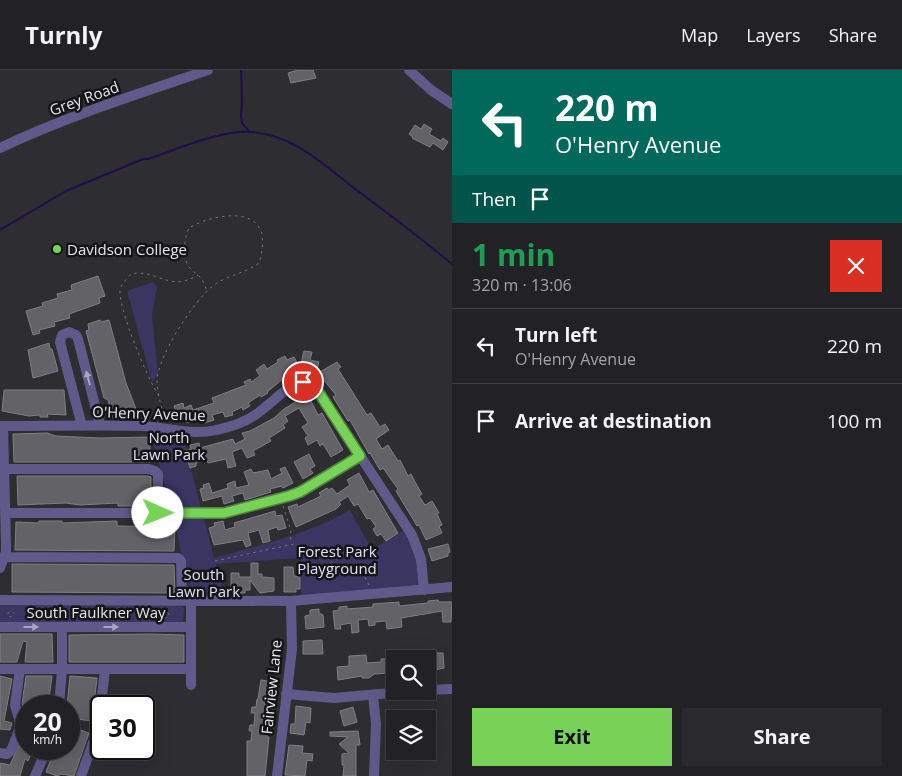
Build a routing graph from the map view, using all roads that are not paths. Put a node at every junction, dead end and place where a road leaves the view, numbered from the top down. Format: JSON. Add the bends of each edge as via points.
{"nodes":[{"id":1,"x":208,"y":70,"type":"edge"},
{"id":2,"x":409,"y":70,"type":"edge"},
{"id":3,"x":452,"y":104,"type":"edge"},
{"id":4,"x":0,"y":148,"type":"edge"},
{"id":5,"x":100,"y":425,"type":"junction"},
{"id":6,"x":1,"y":426,"type":"edge"},
{"id":7,"x":82,"y":426,"type":"junction"},
{"id":8,"x":360,"y":456,"type":"junction"},
{"id":9,"x":4,"y":469,"type":"junction"},
{"id":10,"x":5,"y":513,"type":"junction"},
{"id":11,"x":158,"y":513,"type":"junction"},
{"id":12,"x":4,"y":557,"type":"junction"},
{"id":13,"x":0,"y":568,"type":"edge"},
{"id":14,"x":452,"y":587,"type":"edge"},
{"id":15,"x":424,"y":590,"type":"junction"},
{"id":16,"x":0,"y":600,"type":"edge"},
{"id":17,"x":187,"y":601,"type":"junction"},
{"id":18,"x":292,"y":601,"type":"junction"},
{"id":19,"x":0,"y":627,"type":"edge"},
{"id":20,"x":191,"y":627,"type":"junction"},
{"id":21,"x":62,"y":628,"type":"junction"},
{"id":22,"x":0,"y":669,"type":"edge"},
{"id":23,"x":20,"y":669,"type":"junction"},
{"id":24,"x":191,"y":669,"type":"junction"},
{"id":25,"x":62,"y":670,"type":"junction"},
{"id":26,"x":105,"y":670,"type":"junction"},
{"id":27,"x":191,"y":685,"type":"dead end"},
{"id":28,"x":452,"y":689,"type":"edge"},
{"id":29,"x":436,"y":690,"type":"edge"},
{"id":30,"x":386,"y":693,"type":"edge"},
{"id":31,"x":286,"y":694,"type":"junction"},
{"id":32,"x":373,"y":694,"type":"junction"},
{"id":33,"x":60,"y":695,"type":"edge"},
{"id":34,"x":0,"y":753,"type":"edge"},
{"id":35,"x":42,"y":760,"type":"edge"},
{"id":36,"x":35,"y":776,"type":"edge"},
{"id":37,"x":81,"y":776,"type":"edge"},
{"id":38,"x":277,"y":776,"type":"edge"},
{"id":39,"x":374,"y":776,"type":"edge"}],
"edges":[{"from":1,"to":4,"type":"street","name":"Grey Road","via":[[74,117]]},
{"from":2,"to":3,"type":"street"},
{"from":5,"to":7,"type":"street","name":"O'Henry Avenue"},
{"from":5,"to":7,"type":"street","one_way":true,"via":[[78,339],[69,332],[62,335],[60,342]]},
{"from":5,"to":8,"type":"street","name":"O'Henry Avenue","via":[[198,432],[227,427],[248,420],[295,385],[309,382]]},
{"from":6,"to":7,"type":"street","name":"O'Henry Avenue"},
{"from":6,"to":9,"type":"street"},
{"from":8,"to":11,"type":"street","via":[[300,492],[281,498],[224,513]]},
{"from":8,"to":15,"type":"street","name":"O'Henry Avenue","via":[[416,543]]},
{"from":9,"to":10,"type":"street"},
{"from":9,"to":11,"type":"street","via":[[149,469],[158,474]]},
{"from":10,"to":11,"type":"street"},
{"from":10,"to":12,"type":"street"},
{"from":12,"to":13,"type":"street"},
{"from":12,"to":17,"type":"street","via":[[178,558]]},
{"from":14,"to":15,"type":"street"},
{"from":15,"to":18,"type":"street"},
{"from":16,"to":17,"type":"street"},
{"from":17,"to":18,"type":"street"},
{"from":17,"to":20,"type":"street"},
{"from":18,"to":31,"type":"street","name":"Fairview Lane","via":[[292,649]]},
{"from":19,"to":21,"type":"street","name":"South Faulkner Way","one_way":true},
{"from":21,"to":20,"type":"street","name":"South Faulkner Way","one_way":true},
{"from":20,"to":24,"type":"street"},
{"from":21,"to":25,"type":"street"},
{"from":22,"to":23,"type":"street"},
{"from":23,"to":25,"type":"street"},
{"from":23,"to":34,"type":"street","via":[[15,705],[21,725],[11,751]]},
{"from":24,"to":26,"type":"street"},
{"from":24,"to":27,"type":"street"},
{"from":25,"to":26,"type":"street"},
{"from":25,"to":33,"type":"street"},
{"from":26,"to":37,"type":"street","via":[[98,729]]},
{"from":28,"to":29,"type":"street"},
{"from":30,"to":32,"type":"street"},
{"from":31,"to":32,"type":"street","via":[[320,698]]},
{"from":31,"to":38,"type":"street","name":"Fairview Lane"},
{"from":32,"to":39,"type":"street","via":[[376,724]]},
{"from":35,"to":36,"type":"street"}]}
